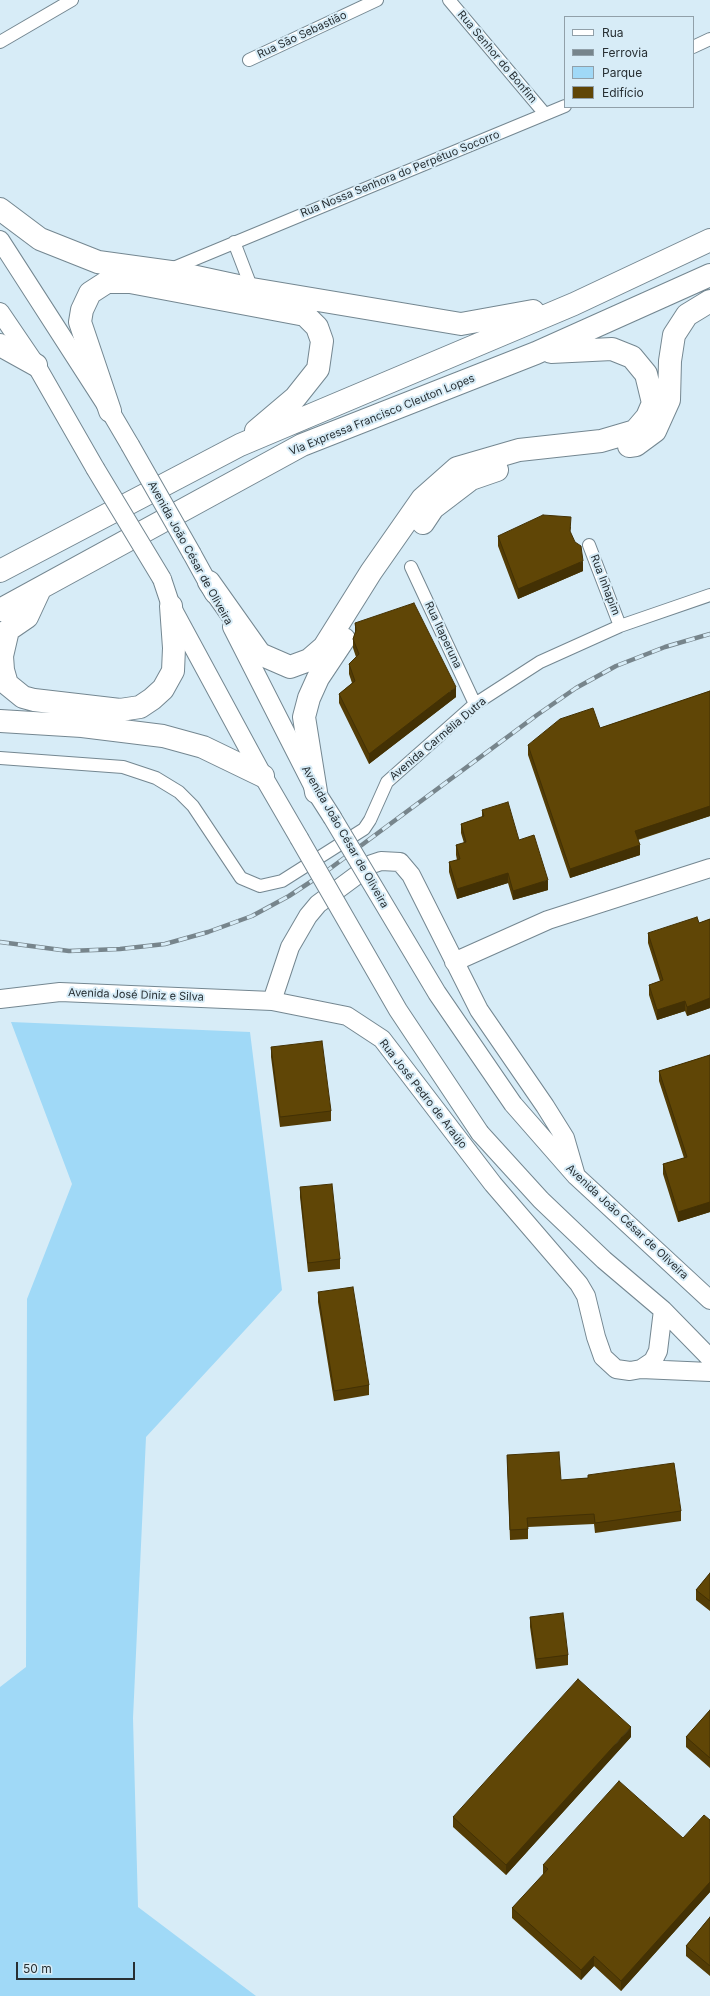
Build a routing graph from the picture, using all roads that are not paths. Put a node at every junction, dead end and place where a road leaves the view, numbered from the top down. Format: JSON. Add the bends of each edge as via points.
{"nodes":[{"id":1,"x":72,"y":0,"type":"edge"},
{"id":2,"x":377,"y":0,"type":"edge"},
{"id":3,"x":449,"y":0,"type":"edge"},
{"id":4,"x":710,"y":39,"type":"edge"},
{"id":5,"x":0,"y":42,"type":"edge"},
{"id":6,"x":694,"y":47,"type":"edge"},
{"id":7,"x":249,"y":60,"type":"dead end"},
{"id":8,"x":564,"y":106,"type":"edge"},
{"id":9,"x":545,"y":114,"type":"junction"},
{"id":10,"x":0,"y":209,"type":"edge"},
{"id":11,"x":0,"y":240,"type":"edge"},
{"id":12,"x":710,"y":240,"type":"edge"},
{"id":13,"x":234,"y":242,"type":"junction"},
{"id":14,"x":164,"y":272,"type":"junction"},
{"id":15,"x":710,"y":275,"type":"edge"},
{"id":16,"x":252,"y":289,"type":"junction"},
{"id":17,"x":710,"y":301,"type":"edge"},
{"id":18,"x":574,"y":304,"type":"junction"},
{"id":19,"x":0,"y":312,"type":"edge"},
{"id":20,"x":0,"y":345,"type":"edge"},
{"id":21,"x":536,"y":353,"type":"junction"},
{"id":22,"x":36,"y":365,"type":"junction"},
{"id":23,"x":110,"y":411,"type":"junction"},
{"id":24,"x":240,"y":445,"type":"junction"},
{"id":25,"x":589,"y":545,"type":"dead end"},
{"id":26,"x":411,"y":567,"type":"dead end"},
{"id":27,"x":2,"y":569,"type":"edge"},
{"id":28,"x":209,"y":582,"type":"junction"},
{"id":29,"x":40,"y":589,"type":"junction"},
{"id":30,"x":710,"y":595,"type":"edge"},
{"id":31,"x":171,"y":606,"type":"junction"},
{"id":32,"x":0,"y":610,"type":"edge"},
{"id":33,"x":620,"y":626,"type":"junction"},
{"id":34,"x":4,"y":633,"type":"edge"},
{"id":35,"x":475,"y":704,"type":"junction"},
{"id":36,"x":0,"y":721,"type":"edge"},
{"id":37,"x":0,"y":758,"type":"edge"},
{"id":38,"x":263,"y":776,"type":"junction"},
{"id":39,"x":316,"y":792,"type":"junction"},
{"id":40,"x":710,"y":868,"type":"edge"},
{"id":41,"x":454,"y":962,"type":"junction"},
{"id":42,"x":0,"y":999,"type":"edge"},
{"id":43,"x":272,"y":1001,"type":"junction"},
{"id":44,"x":576,"y":1176,"type":"junction"},
{"id":45,"x":710,"y":1300,"type":"edge"},
{"id":46,"x":662,"y":1310,"type":"junction"},
{"id":47,"x":710,"y":1358,"type":"edge"},
{"id":48,"x":641,"y":1369,"type":"junction"},
{"id":49,"x":710,"y":1372,"type":"edge"}],
"edges":[{"from":1,"to":5,"type":"street"},
{"from":2,"to":7,"type":"street","name":"Rua São Sebastião"},
{"from":3,"to":9,"type":"street","name":"Rua Senhor do Bonfim"},
{"from":4,"to":6,"type":"street"},
{"from":8,"to":9,"type":"street","name":"Rua Nossa Senhora do Perpétuo Socorro"},
{"from":9,"to":13,"type":"street","name":"Rua Nossa Senhora do Perpétuo Socorro"},
{"from":10,"to":14,"type":"highway","via":[[40,240],[98,262]]},
{"from":11,"to":23,"type":"main road","name":"Avenida João César de Oliveira"},
{"from":12,"to":18,"type":"highway"},
{"from":13,"to":14,"type":"street","name":"Rua Nossa Senhora do Perpétuo Socorro"},
{"from":13,"to":16,"type":"street"},
{"from":14,"to":16,"type":"highway"},
{"from":15,"to":21,"type":"highway","name":"Via Expressa Francisco Cleuton Lopes"},
{"from":16,"to":18,"type":"highway","via":[[461,324]]},
{"from":17,"to":39,"type":"highway","via":[[688,315],[674,335],[669,400],[655,431],[636,445],[603,453],[521,461],[471,479],[433,508],[318,678],[309,698],[304,716]]},
{"from":18,"to":24,"type":"highway"},
{"from":19,"to":22,"type":"main road"},
{"from":20,"to":22,"type":"highway"},
{"from":21,"to":28,"type":"highway","via":[[612,349],[632,357],[646,374],[653,403],[647,417],[635,431],[601,441],[519,450],[457,468],[422,499],[324,647],[309,660],[290,667],[260,654]]},
{"from":21,"to":29,"type":"highway","name":"Via Expressa Francisco Cleuton Lopes","via":[[302,445]]},
{"from":22,"to":31,"type":"main road","bridge":true,"via":[[162,579]]},
{"from":23,"to":24,"type":"highway","via":[[80,322],[82,310],[90,293],[107,282],[130,282],[305,315],[317,327],[322,341],[318,369],[295,398]]},
{"from":23,"to":28,"type":"main road","name":"Avenida João César de Oliveira","bridge":true},
{"from":24,"to":27,"type":"highway"},
{"from":25,"to":33,"type":"street","name":"Rua Inhapim"},
{"from":26,"to":35,"type":"street","name":"Rua Itaperuna"},
{"from":28,"to":39,"type":"main road","name":"Avenida João César de Oliveira"},
{"from":29,"to":32,"type":"highway","name":"Via Expressa Francisco Cleuton Lopes"},
{"from":29,"to":34,"type":"highway","via":[[27,617]]},
{"from":30,"to":33,"type":"street","name":"Avenida Carmélia Dutra"},
{"from":31,"to":34,"type":"highway","via":[[173,671],[163,689],[152,699],[140,706],[120,710],[23,697],[7,684],[2,656]]},
{"from":31,"to":38,"type":"main road"},
{"from":33,"to":35,"type":"street","name":"Avenida Carmélia Dutra","via":[[540,662]]},
{"from":35,"to":37,"type":"street","name":"Avenida Carmélia Dutra","via":[[387,782],[364,829],[282,881],[260,886],[241,878],[193,806],[179,792],[156,778],[123,767]]},
{"from":36,"to":38,"type":"highway","via":[[82,726],[163,736],[203,747]]},
{"from":38,"to":46,"type":"main road","bridge":true,"via":[[398,1010],[480,1133],[541,1200]]},
{"from":39,"to":44,"type":"main road","name":"Avenida João César de Oliveira","bridge":true,"via":[[437,993],[513,1104]]},
{"from":40,"to":41,"type":"main road","via":[[548,920]]},
{"from":41,"to":43,"type":"main road","via":[[411,874],[400,862],[381,860],[327,896],[308,916],[290,947]]},
{"from":41,"to":44,"type":"main road","via":[[479,1010],[565,1138]]},
{"from":42,"to":43,"type":"main road","name":"Avenida José Diniz e Silva","via":[[60,992]]},
{"from":43,"to":48,"type":"main road","name":"Rua José Pedro de Araújo","via":[[347,1016],[382,1039],[493,1184],[579,1284],[586,1296],[603,1357],[616,1369]]},
{"from":44,"to":45,"type":"main road","name":"Avenida João César de Oliveira"},
{"from":46,"to":47,"type":"main road"},
{"from":46,"to":48,"type":"main road","via":[[658,1351],[653,1361]]},
{"from":48,"to":49,"type":"main road","name":"Rua José Pedro de Araújo"}]}
